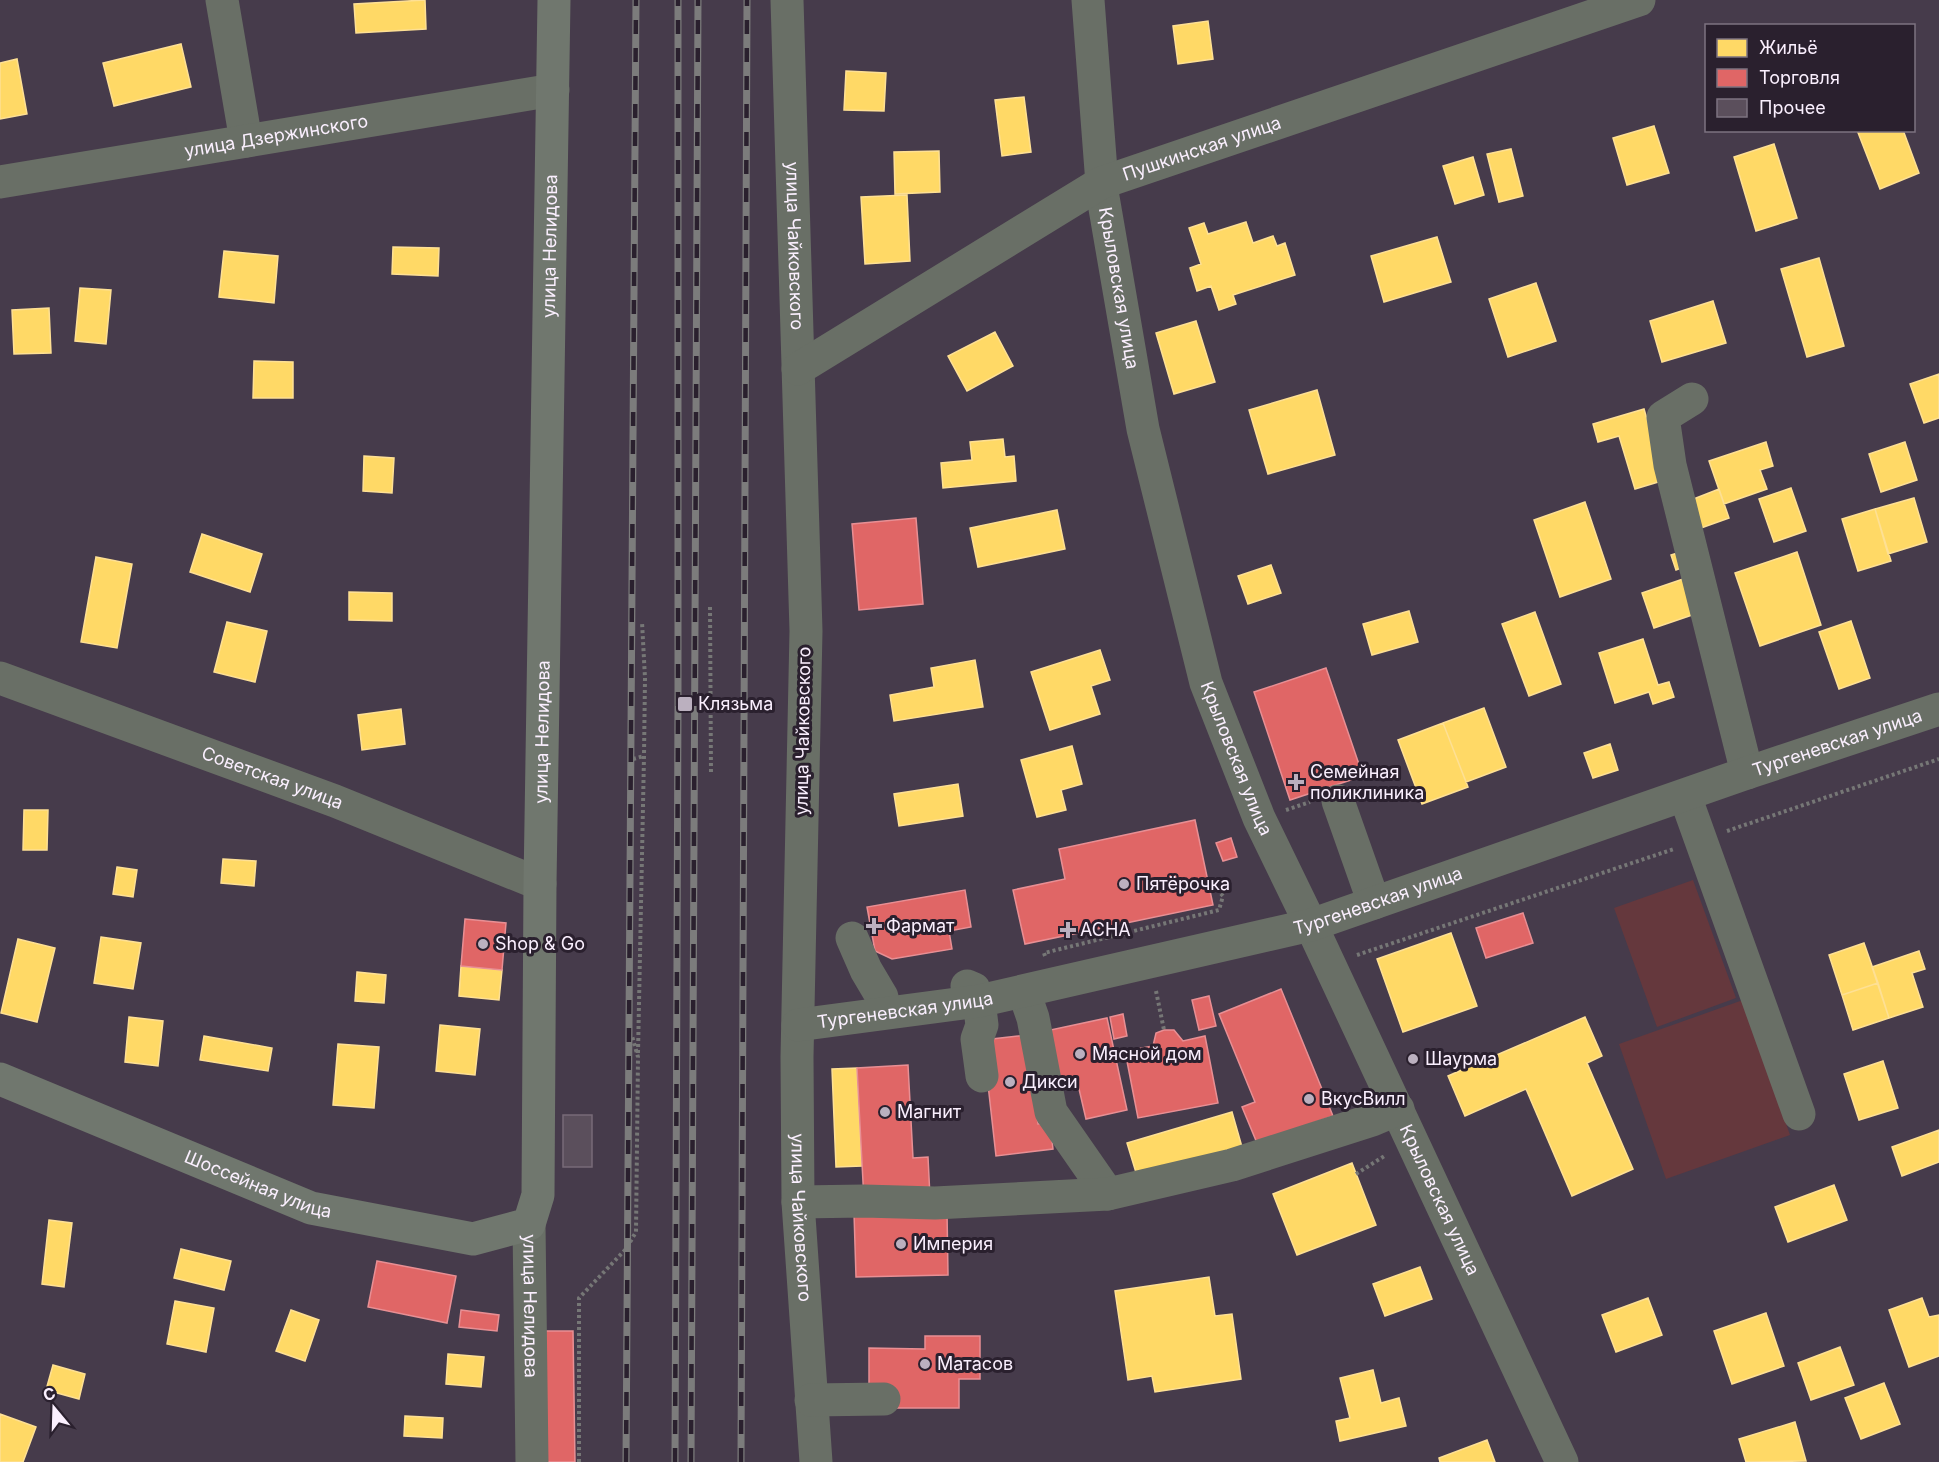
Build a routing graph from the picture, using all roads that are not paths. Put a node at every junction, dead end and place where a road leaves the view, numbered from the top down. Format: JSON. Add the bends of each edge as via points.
{"nodes":[{"id":1,"x":222,"y":0,"type":"edge"},
{"id":2,"x":554,"y":0,"type":"edge"},
{"id":3,"x":787,"y":0,"type":"edge"},
{"id":4,"x":1088,"y":0,"type":"edge"},
{"id":5,"x":1639,"y":0,"type":"edge"},
{"id":6,"x":553,"y":90,"type":"junction"},
{"id":7,"x":246,"y":141,"type":"junction"},
{"id":8,"x":0,"y":182,"type":"edge"},
{"id":9,"x":1101,"y":183,"type":"junction"},
{"id":10,"x":798,"y":369,"type":"junction"},
{"id":11,"x":1692,"y":399,"type":"dead end"},
{"id":12,"x":0,"y":678,"type":"edge"},
{"id":13,"x":1939,"y":709,"type":"edge"},
{"id":14,"x":1747,"y":773,"type":"junction"},
{"id":15,"x":1685,"y":796,"type":"junction"},
{"id":16,"x":1338,"y":801,"type":"dead end"},
{"id":17,"x":540,"y":885,"type":"junction"},
{"id":18,"x":1374,"y":903,"type":"junction"},
{"id":19,"x":1311,"y":925,"type":"junction"},
{"id":20,"x":852,"y":938,"type":"dead end"},
{"id":21,"x":1024,"y":992,"type":"junction"},
{"id":22,"x":979,"y":1001,"type":"junction"},
{"id":23,"x":878,"y":1006,"type":"junction"},
{"id":24,"x":798,"y":1025,"type":"junction"},
{"id":25,"x":982,"y":1076,"type":"dead end"},
{"id":26,"x":0,"y":1079,"type":"edge"},
{"id":27,"x":1385,"y":1114,"type":"junction"},
{"id":28,"x":1798,"y":1114,"type":"dead end"},
{"id":29,"x":1107,"y":1194,"type":"junction"},
{"id":30,"x":798,"y":1202,"type":"junction"},
{"id":31,"x":529,"y":1224,"type":"junction"},
{"id":32,"x":884,"y":1399,"type":"dead end"},
{"id":33,"x":811,"y":1400,"type":"junction"},
{"id":34,"x":532,"y":1462,"type":"edge"},
{"id":35,"x":816,"y":1462,"type":"edge"},
{"id":36,"x":1562,"y":1462,"type":"edge"}],
"edges":[{"from":1,"to":7,"type":"street"},
{"from":2,"to":6,"type":"main road","name":"улица Нелидова"},
{"from":3,"to":10,"type":"street","name":"улица Чайковского"},
{"from":4,"to":9,"type":"street","name":"Крыловская улица"},
{"from":5,"to":9,"type":"street","name":"Пушкинская улица"},
{"from":6,"to":7,"type":"street","name":"улица Дзержинского"},
{"from":6,"to":17,"type":"main road","name":"улица Нелидова"},
{"from":7,"to":8,"type":"street","name":"улица Дзержинского"},
{"from":9,"to":10,"type":"street","name":"Пушкинская улица"},
{"from":9,"to":19,"type":"street","name":"Крыловская улица","via":[[1143,429],[1206,683],[1259,818]]},
{"from":10,"to":24,"type":"street","name":"улица Чайковского","via":[[806,631]]},
{"from":11,"to":14,"type":"street","via":[[1663,417],[1670,465]]},
{"from":12,"to":17,"type":"street","name":"Советская улица","via":[[335,801]]},
{"from":13,"to":14,"type":"street","name":"Тургеневская улица"},
{"from":14,"to":15,"type":"street","name":"Тургеневская улица"},
{"from":15,"to":18,"type":"street","name":"Тургеневская улица"},
{"from":15,"to":28,"type":"street"},
{"from":16,"to":18,"type":"street"},
{"from":17,"to":31,"type":"main road","name":"улица Нелидова","via":[[538,1195]]},
{"from":18,"to":19,"type":"street","name":"Тургеневская улица"},
{"from":19,"to":21,"type":"street","name":"Тургеневская улица"},
{"from":19,"to":27,"type":"street","name":"Крыловская улица"},
{"from":20,"to":23,"type":"street"},
{"from":21,"to":22,"type":"street","name":"Тургеневская улица"},
{"from":21,"to":29,"type":"street","via":[[1033,1018],[1051,1112]]},
{"from":22,"to":23,"type":"street","name":"Тургеневская улица"},
{"from":22,"to":25,"type":"street","via":[[982,1025],[977,1038]]},
{"from":23,"to":24,"type":"street","name":"Тургеневская улица"},
{"from":24,"to":30,"type":"street","name":"улица Чайковского"},
{"from":26,"to":31,"type":"main road","name":"Шоссейная улица","via":[[311,1208],[473,1239]]},
{"from":27,"to":29,"type":"street","via":[[1232,1165]]},
{"from":27,"to":36,"type":"street","name":"Крыловская улица"},
{"from":29,"to":30,"type":"street","via":[[935,1203]]},
{"from":30,"to":33,"type":"street","name":"улица Чайковского"},
{"from":31,"to":34,"type":"street","name":"улица Нелидова"},
{"from":32,"to":33,"type":"street"},
{"from":33,"to":35,"type":"street","name":"улица Чайковского"}]}
